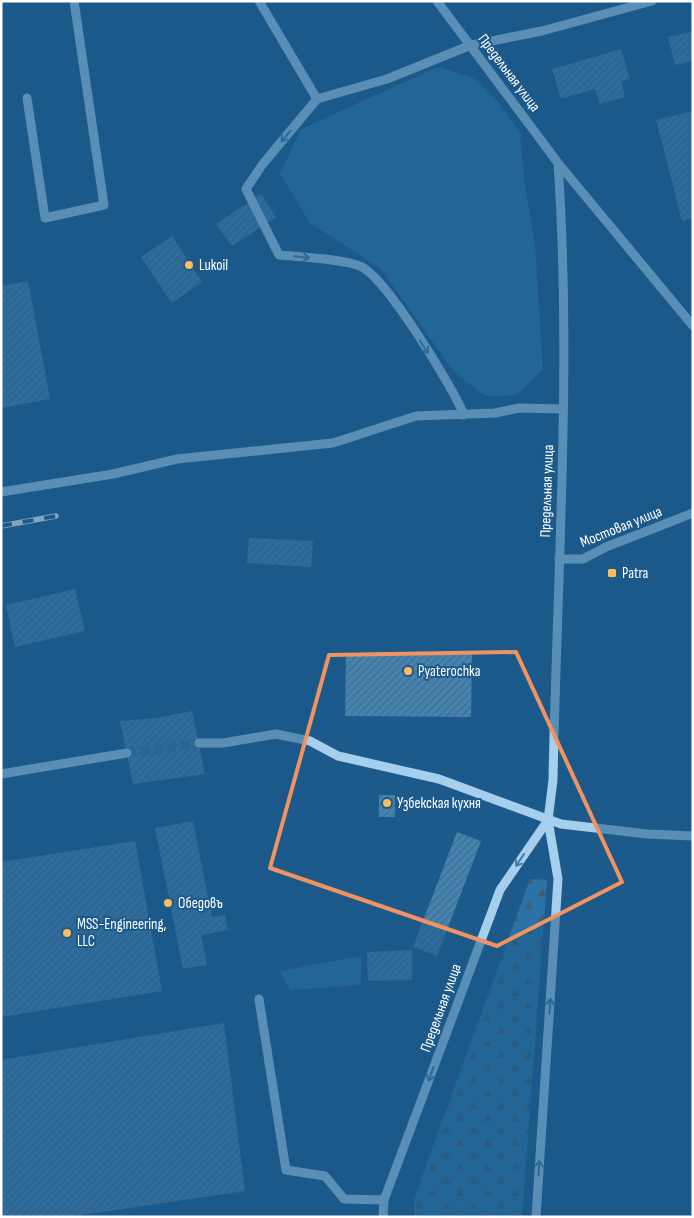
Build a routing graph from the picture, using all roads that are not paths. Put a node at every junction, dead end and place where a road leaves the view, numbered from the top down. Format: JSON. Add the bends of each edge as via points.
{"nodes":[{"id":1,"x":74,"y":1,"type":"edge"},
{"id":2,"x":260,"y":1,"type":"edge"},
{"id":3,"x":438,"y":1,"type":"edge"},
{"id":4,"x":652,"y":1,"type":"edge"},
{"id":5,"x":470,"y":45,"type":"junction"},
{"id":6,"x":27,"y":98,"type":"dead end"},
{"id":7,"x":317,"y":99,"type":"junction"},
{"id":8,"x":558,"y":163,"type":"junction"},
{"id":9,"x":693,"y":326,"type":"edge"},
{"id":10,"x":563,"y":409,"type":"junction"},
{"id":11,"x":464,"y":415,"type":"junction"},
{"id":12,"x":1,"y":492,"type":"edge"},
{"id":13,"x":693,"y":513,"type":"edge"},
{"id":14,"x":559,"y":559,"type":"junction"},
{"id":15,"x":199,"y":743,"type":"tunnel mouth"},
{"id":16,"x":127,"y":753,"type":"tunnel mouth"},
{"id":17,"x":1,"y":774,"type":"edge"},
{"id":18,"x":548,"y":820,"type":"junction"},
{"id":19,"x":693,"y":836,"type":"edge"},
{"id":20,"x":259,"y":999,"type":"dead end"},
{"id":21,"x":384,"y":1200,"type":"junction"},
{"id":22,"x":383,"y":1217,"type":"edge"},
{"id":23,"x":536,"y":1217,"type":"edge"}],
"edges":[{"from":1,"to":6,"type":"street","via":[[104,205],[45,218]]},
{"from":2,"to":7,"type":"street"},
{"from":3,"to":5,"type":"street","name":"Предельная улица"},
{"from":4,"to":5,"type":"street","via":[[542,31]]},
{"from":5,"to":7,"type":"street","via":[[387,79]]},
{"from":5,"to":8,"type":"street","name":"Предельная улица"},
{"from":7,"to":11,"type":"street","one_way":true,"via":[[246,189],[279,255],[326,259],[362,268],[391,296],[456,395]]},
{"from":8,"to":9,"type":"street","name":"Предельная улица"},
{"from":8,"to":10,"type":"street","name":"Предельная улица","via":[[562,226]]},
{"from":10,"to":11,"type":"street","via":[[519,408]]},
{"from":10,"to":14,"type":"street","name":"Предельная улица"},
{"from":11,"to":12,"type":"street","via":[[416,416],[333,443],[177,460]]},
{"from":13,"to":14,"type":"street","name":"Мостовая улица","via":[[583,559]]},
{"from":14,"to":18,"type":"street","name":"Предельная улица","via":[[553,780]]},
{"from":15,"to":18,"type":"street","via":[[223,743],[276,734],[310,741],[338,756],[439,779]]},
{"from":16,"to":17,"type":"street"},
{"from":18,"to":19,"type":"street","via":[[647,834]]},
{"from":18,"to":21,"type":"street","name":"Предельная улица","one_way":true,"via":[[500,890]]},
{"from":23,"to":18,"type":"street","name":"Предельная улица","one_way":true,"via":[[558,879]]},
{"from":20,"to":21,"type":"street","via":[[286,1170],[325,1176],[344,1199]]},
{"from":21,"to":22,"type":"street","name":"Предельная улица"}]}
